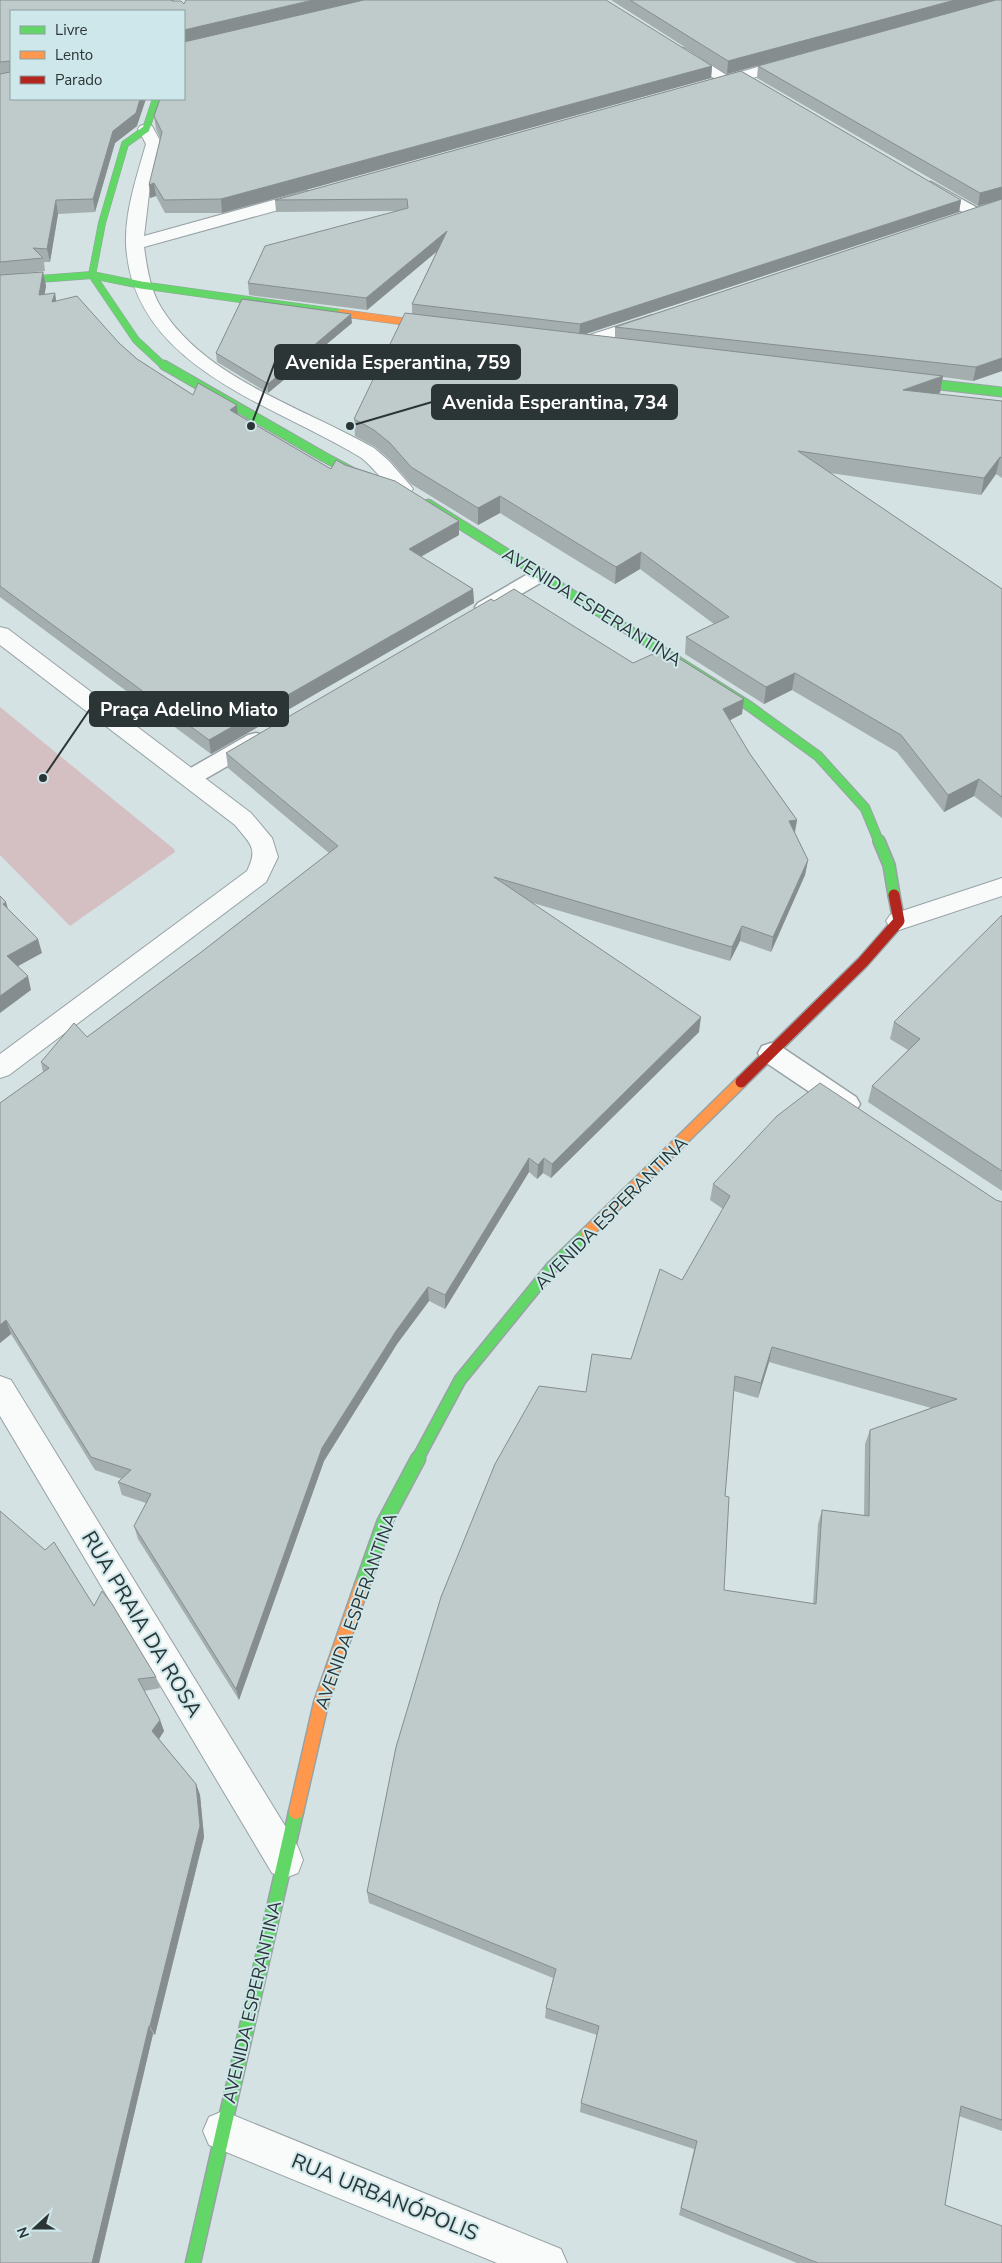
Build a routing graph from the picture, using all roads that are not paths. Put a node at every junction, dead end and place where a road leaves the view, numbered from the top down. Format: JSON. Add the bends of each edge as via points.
{"nodes":[{"id":1,"x":670,"y":45,"type":"edge"},
{"id":2,"x":809,"y":57,"type":"edge"},
{"id":3,"x":735,"y":78,"type":"junction"},
{"id":4,"x":758,"y":86,"type":"edge"},
{"id":5,"x":698,"y":88,"type":"edge"},
{"id":6,"x":156,"y":100,"type":"edge"},
{"id":7,"x":146,"y":129,"type":"junction"},
{"id":8,"x":917,"y":179,"type":"edge"},
{"id":9,"x":326,"y":191,"type":"edge"},
{"id":10,"x":993,"y":208,"type":"edge"},
{"id":11,"x":975,"y":214,"type":"junction"},
{"id":12,"x":956,"y":220,"type":"edge"},
{"id":13,"x":135,"y":244,"type":"junction"},
{"id":14,"x":92,"y":275,"type":"junction"},
{"id":15,"x":0,"y":282,"type":"edge"},
{"id":16,"x":142,"y":285,"type":"junction"},
{"id":17,"x":665,"y":316,"type":"edge"},
{"id":18,"x":446,"y":327,"type":"edge"},
{"id":19,"x":575,"y":343,"type":"joint"},
{"id":20,"x":610,"y":347,"type":"edge"},
{"id":21,"x":894,"y":380,"type":"edge"},
{"id":22,"x":1002,"y":392,"type":"edge"},
{"id":23,"x":411,"y":494,"type":"junction"},
{"id":24,"x":540,"y":575,"type":"junction"},
{"id":25,"x":472,"y":615,"type":"edge"},
{"id":26,"x":0,"y":634,"type":"edge"},
{"id":27,"x":276,"y":729,"type":"edge"},
{"id":28,"x":190,"y":778,"type":"junction"},
{"id":29,"x":1002,"y":887,"type":"edge"},
{"id":30,"x":899,"y":922,"type":"junction"},
{"id":31,"x":771,"y":1053,"type":"junction"},
{"id":32,"x":0,"y":1068,"type":"edge"},
{"id":33,"x":870,"y":1119,"type":"edge"},
{"id":34,"x":0,"y":1389,"type":"edge"},
{"id":35,"x":284,"y":1860,"type":"junction"},
{"id":36,"x":224,"y":2131,"type":"junction"},
{"id":37,"x":193,"y":2263,"type":"edge"},
{"id":38,"x":546,"y":2263,"type":"edge"}],
"edges":[{"from":1,"to":3,"type":"lane"},
{"from":2,"to":3,"type":"street"},
{"from":3,"to":4,"type":"lane"},
{"from":3,"to":5,"type":"street"},
{"from":6,"to":7,"type":"street"},
{"from":7,"to":13,"type":"street","name":"AVENIDA ESPERANTINA","via":[[154,144],[139,197]]},
{"from":7,"to":14,"type":"street","via":[[125,144],[102,223]]},
{"from":8,"to":11,"type":"lane"},
{"from":9,"to":13,"type":"street"},
{"from":10,"to":11,"type":"street"},
{"from":11,"to":12,"type":"street"},
{"from":13,"to":16,"type":"street","name":"AVENIDA ESPERANTINA"},
{"from":14,"to":15,"type":"street"},
{"from":14,"to":16,"type":"street"},
{"from":14,"to":23,"type":"street","name":"AVENIDA ESPERANTINA","via":[[136,340],[168,370],[354,474]]},
{"from":16,"to":18,"type":"street"},
{"from":16,"to":23,"type":"street","name":"AVENIDA ESPERANTINA","via":[[155,315],[195,358],[375,458]]},
{"from":17,"to":19,"type":"street"},
{"from":19,"to":20,"type":"street"},
{"from":21,"to":22,"type":"street"},
{"from":23,"to":24,"type":"street","name":"AVENIDA ESPERANTINA"},
{"from":24,"to":25,"type":"lane"},
{"from":24,"to":30,"type":"street","name":"AVENIDA ESPERANTINA","via":[[749,706],[818,756],[865,808],[889,865]]},
{"from":26,"to":28,"type":"street"},
{"from":27,"to":28,"type":"lane"},
{"from":28,"to":32,"type":"street","via":[[243,819],[263,844],[266,857],[257,876]]},
{"from":29,"to":30,"type":"street"},
{"from":30,"to":31,"type":"street","name":"AVENIDA ESPERANTINA"},
{"from":31,"to":33,"type":"lane"},
{"from":31,"to":35,"type":"street","name":"AVENIDA ESPERANTINA","via":[[552,1267],[460,1380],[384,1523],[320,1703]]},
{"from":34,"to":35,"type":"street","name":"RUA PRAIA DA ROSA"},
{"from":35,"to":36,"type":"street","name":"AVENIDA ESPERANTINA"},
{"from":36,"to":37,"type":"street","name":"AVENIDA ESPERANTINA"},
{"from":36,"to":38,"type":"street","name":"RUA URBANÓPOLIS"}]}
